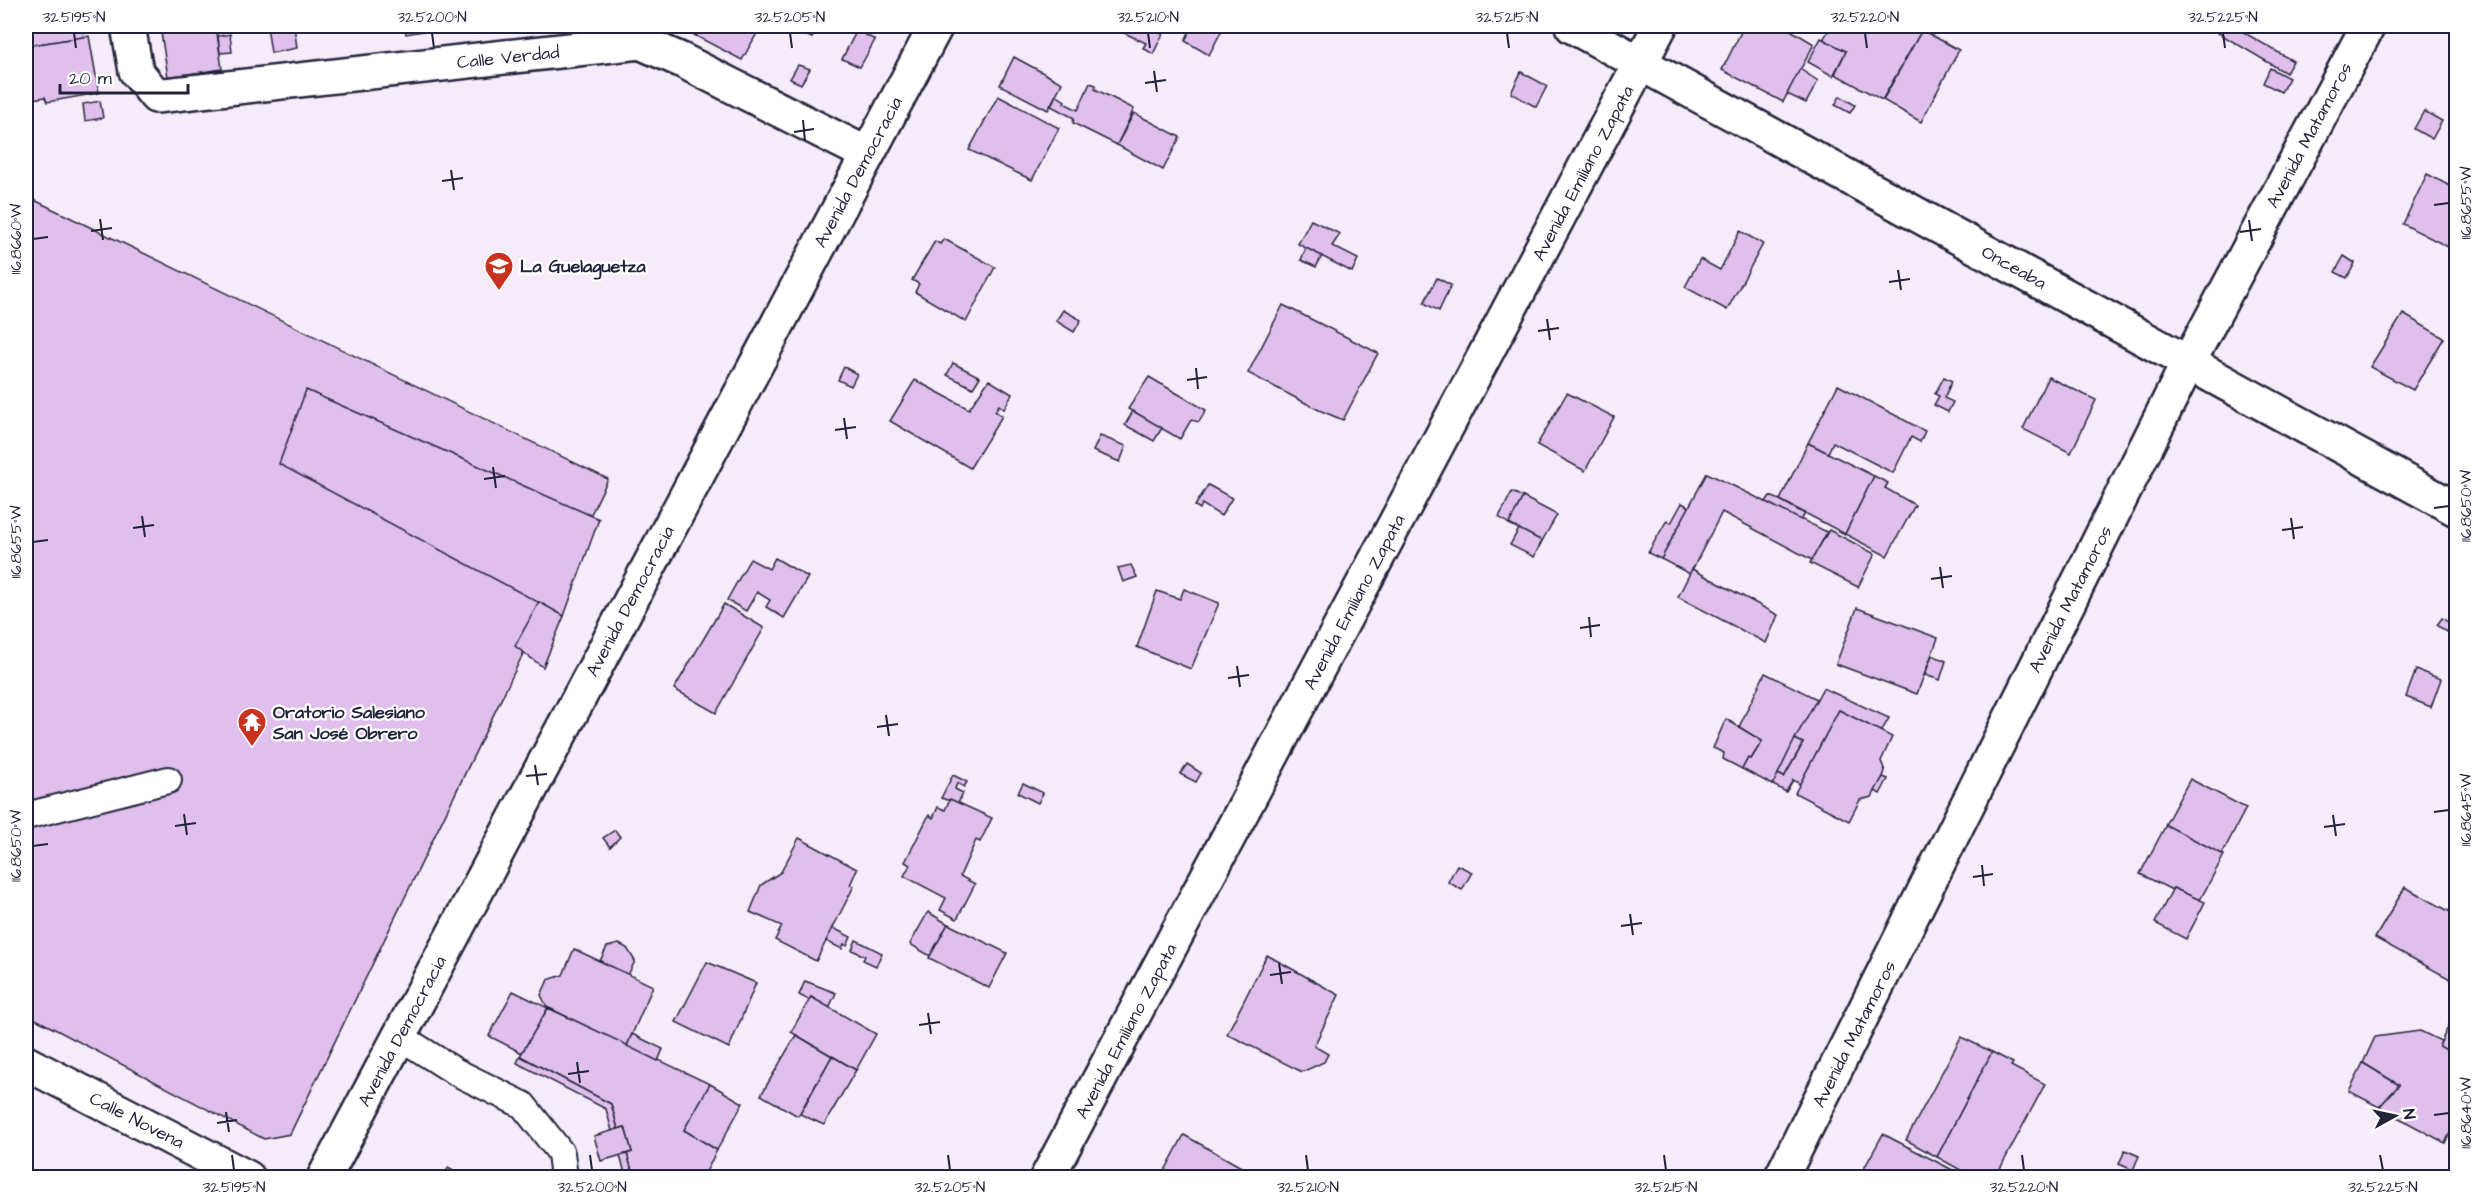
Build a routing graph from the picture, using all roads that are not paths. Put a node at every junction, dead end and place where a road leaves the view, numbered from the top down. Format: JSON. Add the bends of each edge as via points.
{"nodes":[{"id":1,"x":128,"y":26,"type":"edge"},
{"id":2,"x":936,"y":26,"type":"edge"},
{"id":3,"x":1572,"y":26,"type":"edge"},
{"id":4,"x":1660,"y":26,"type":"edge"},
{"id":5,"x":2368,"y":26,"type":"edge"},
{"id":6,"x":1641,"y":63,"type":"junction"},
{"id":7,"x":867,"y":154,"type":"junction"},
{"id":8,"x":2188,"y":363,"type":"junction"},
{"id":9,"x":2457,"y":509,"type":"edge"},
{"id":10,"x":168,"y":780,"type":"dead end"},
{"id":11,"x":26,"y":816,"type":"edge"},
{"id":12,"x":399,"y":1036,"type":"junction"},
{"id":13,"x":26,"y":1063,"type":"edge"},
{"id":14,"x":248,"y":1178,"type":"edge"},
{"id":15,"x":324,"y":1178,"type":"edge"},
{"id":16,"x":564,"y":1178,"type":"edge"},
{"id":17,"x":1047,"y":1178,"type":"edge"},
{"id":18,"x":1782,"y":1178,"type":"edge"}],
"edges":[{"from":1,"to":7,"type":"street","name":"Calle Verdad","via":[[136,71],[156,96],[640,42]]},
{"from":2,"to":7,"type":"street","name":"Avenida Democracia"},
{"from":3,"to":6,"type":"street","name":"Onceaba"},
{"from":4,"to":6,"type":"street","name":"Avenida Emiliano Zapata"},
{"from":5,"to":8,"type":"street","name":"Avenida Matamoros"},
{"from":6,"to":8,"type":"street","name":"Onceaba"},
{"from":6,"to":17,"type":"street","name":"Avenida Emiliano Zapata"},
{"from":7,"to":12,"type":"street","name":"Avenida Democracia"},
{"from":8,"to":9,"type":"street","name":"Onceaba"},
{"from":8,"to":18,"type":"street","name":"Avenida Matamoros"},
{"from":10,"to":11,"type":"lane"},
{"from":12,"to":15,"type":"street","name":"Avenida Democracia"},
{"from":12,"to":16,"type":"lane","via":[[456,1072],[523,1105],[561,1153]]},
{"from":13,"to":14,"type":"street","name":"Calle Novena"}]}
